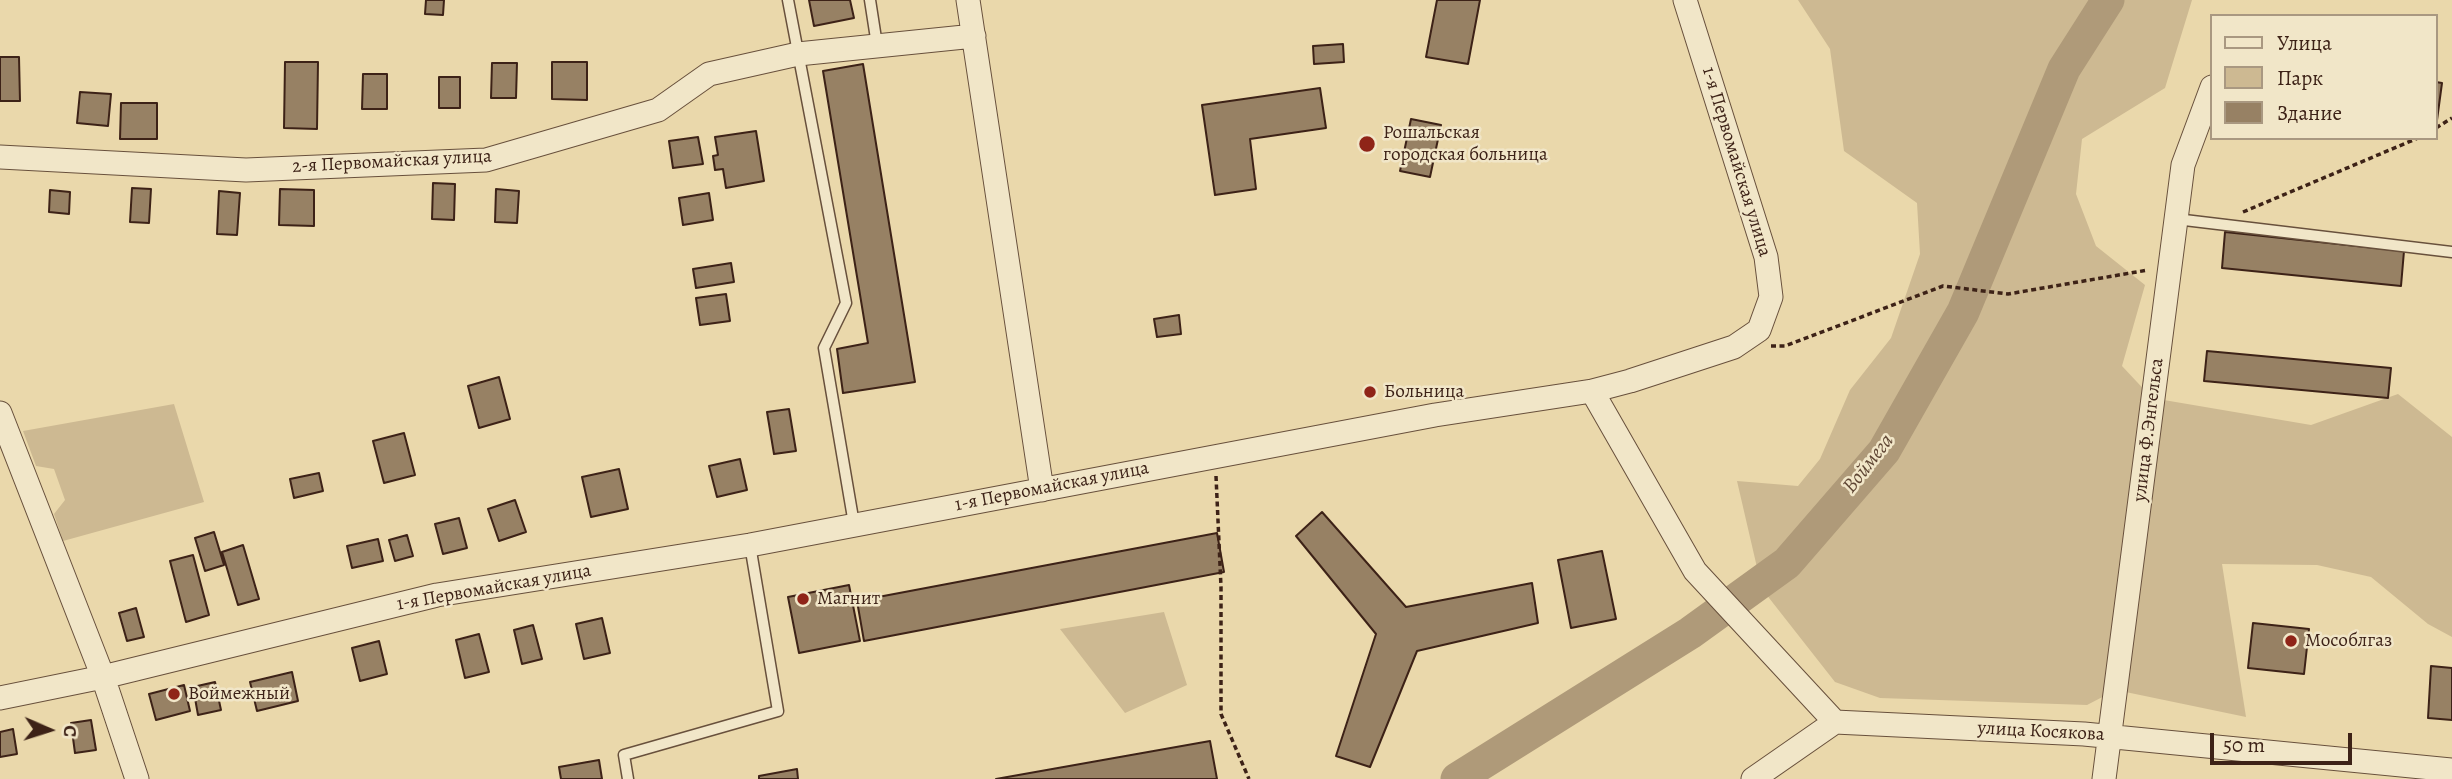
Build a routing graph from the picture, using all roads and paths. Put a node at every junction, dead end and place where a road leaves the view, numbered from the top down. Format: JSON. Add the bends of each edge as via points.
{"nodes":[{"id":1,"x":788,"y":0,"type":"edge"},
{"id":2,"x":870,"y":0,"type":"edge"},
{"id":3,"x":968,"y":0,"type":"edge"},
{"id":4,"x":1685,"y":0,"type":"edge"},
{"id":5,"x":974,"y":36,"type":"junction"},
{"id":6,"x":877,"y":45,"type":"junction"},
{"id":7,"x":798,"y":54,"type":"junction"},
{"id":8,"x":2210,"y":92,"type":"edge"},
{"id":9,"x":2413,"y":140,"type":"edge"},
{"id":10,"x":0,"y":157,"type":"edge"},
{"id":11,"x":2176,"y":219,"type":"junction"},
{"id":12,"x":2216,"y":224,"type":"junction"},
{"id":13,"x":2452,"y":252,"type":"edge"},
{"id":14,"x":2171,"y":266,"type":"junction"},
{"id":15,"x":1734,"y":347,"type":"junction"},
{"id":16,"x":1592,"y":391,"type":"junction"},
{"id":17,"x":0,"y":413,"type":"edge"},
{"id":18,"x":1215,"y":457,"type":"junction"},
{"id":19,"x":1042,"y":490,"type":"junction"},
{"id":20,"x":855,"y":524,"type":"junction"},
{"id":21,"x":750,"y":545,"type":"junction"},
{"id":22,"x":103,"y":677,"type":"junction"},
{"id":23,"x":0,"y":698,"type":"edge"},
{"id":24,"x":1835,"y":722,"type":"junction"},
{"id":25,"x":2109,"y":736,"type":"junction"},
{"id":26,"x":2452,"y":770,"type":"edge"},
{"id":27,"x":137,"y":779,"type":"edge"},
{"id":28,"x":628,"y":779,"type":"edge"},
{"id":29,"x":1250,"y":779,"type":"edge"},
{"id":30,"x":1753,"y":779,"type":"edge"},
{"id":31,"x":2104,"y":779,"type":"edge"}],
"edges":[{"from":1,"to":7,"type":"lane"},
{"from":2,"to":6,"type":"lane"},
{"from":3,"to":5,"type":"street"},
{"from":4,"to":15,"type":"street","name":"1-я Первомайская улица","via":[[1766,257],[1771,297],[1759,330]]},
{"from":5,"to":6,"type":"street","name":"2-я Первомайская улица"},
{"from":5,"to":19,"type":"street"},
{"from":6,"to":7,"type":"street","name":"2-я Первомайская улица"},
{"from":7,"to":10,"type":"street","name":"2-я Первомайская улица","via":[[709,74],[658,110],[486,160],[246,170]]},
{"from":7,"to":20,"type":"lane","via":[[846,303],[824,348]]},
{"from":8,"to":11,"type":"street","name":"улица Ф.Энгельса","via":[[2183,165]]},
{"from":9,"to":12,"type":"path"},
{"from":11,"to":12,"type":"lane"},
{"from":11,"to":14,"type":"street","name":"улица Ф.Энгельса"},
{"from":12,"to":13,"type":"lane"},
{"from":14,"to":15,"type":"path","via":[[2008,294],[1943,286],[1785,346]]},
{"from":14,"to":25,"type":"street","name":"улица Ф.Энгельса"},
{"from":15,"to":16,"type":"street","name":"1-я Первомайская улица"},
{"from":16,"to":18,"type":"street","name":"1-я Первомайская улица"},
{"from":16,"to":24,"type":"street","via":[[1695,571]]},
{"from":17,"to":22,"type":"street"},
{"from":18,"to":19,"type":"street","name":"1-я Первомайская улица"},
{"from":18,"to":29,"type":"path","via":[[1221,714]]},
{"from":19,"to":20,"type":"street","name":"1-я Первомайская улица"},
{"from":20,"to":21,"type":"street","name":"1-я Первомайская улица"},
{"from":21,"to":22,"type":"street","name":"1-я Первомайская улица","via":[[437,595]]},
{"from":21,"to":28,"type":"lane","via":[[778,711],[624,755]]},
{"from":22,"to":23,"type":"street","name":"1-я Первомайская улица"},
{"from":22,"to":27,"type":"street"},
{"from":24,"to":25,"type":"street","name":"улица Косякова"},
{"from":24,"to":30,"type":"street"},
{"from":25,"to":26,"type":"street","name":"улица Косякова"},
{"from":25,"to":31,"type":"street","name":"улица Ф.Энгельса"}]}
